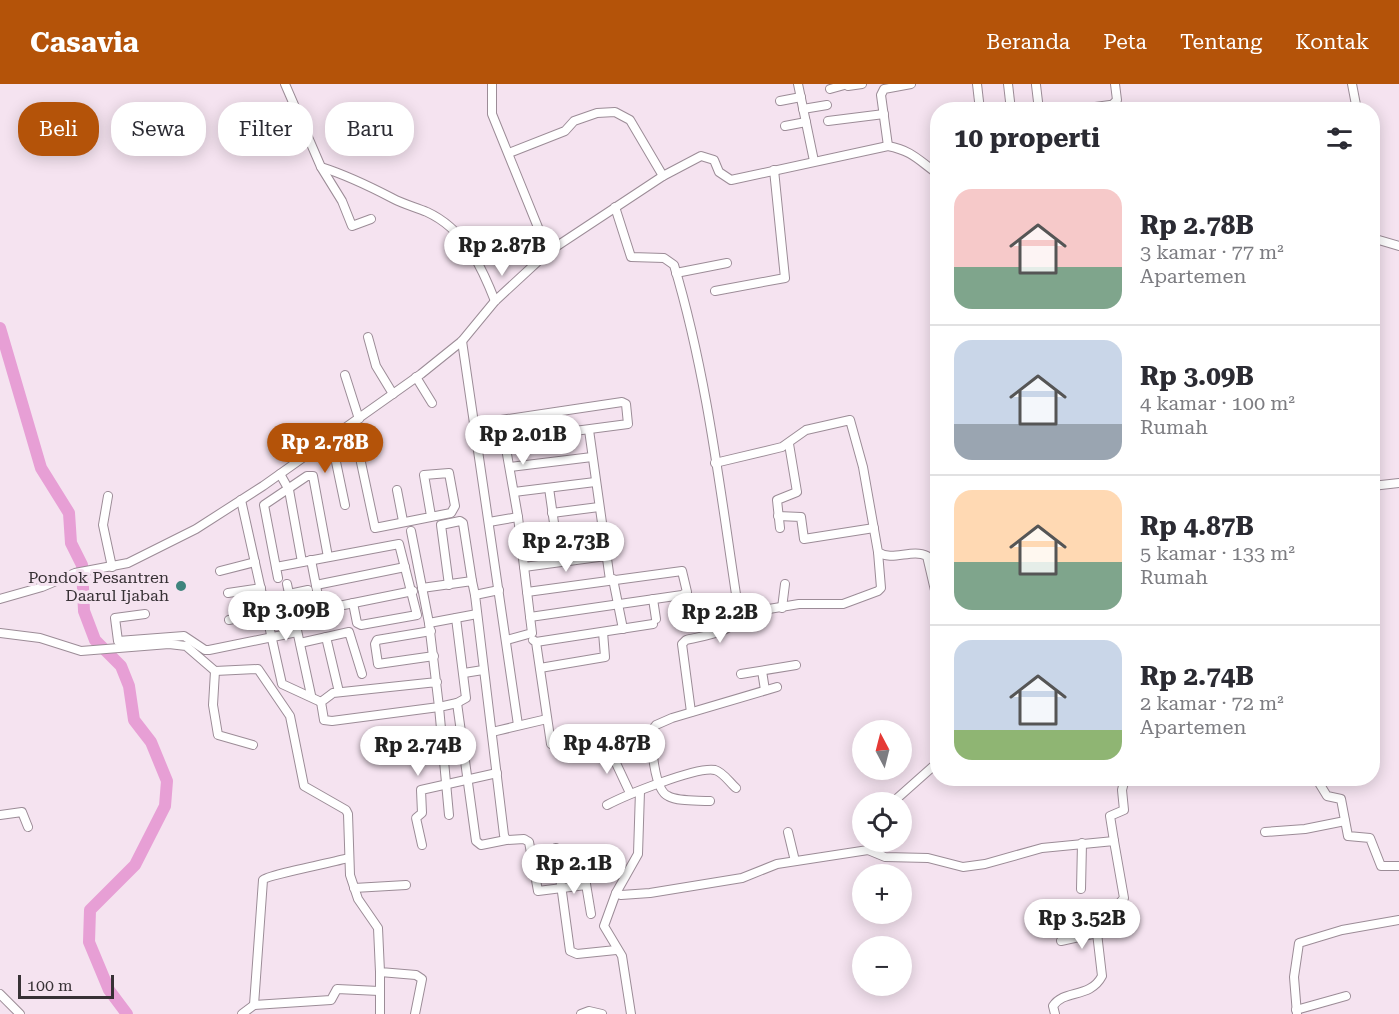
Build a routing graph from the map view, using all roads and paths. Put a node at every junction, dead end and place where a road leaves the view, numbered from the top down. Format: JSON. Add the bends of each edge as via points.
{"nodes":[{"id":1,"x":285,"y":84,"type":"edge"},
{"id":2,"x":492,"y":84,"type":"edge"},
{"id":3,"x":799,"y":84,"type":"edge"},
{"id":4,"x":862,"y":84,"type":"edge"},
{"id":5,"x":911,"y":84,"type":"edge"},
{"id":6,"x":977,"y":84,"type":"edge"},
{"id":7,"x":1008,"y":84,"type":"edge"},
{"id":8,"x":1038,"y":84,"type":"edge"},
{"id":9,"x":1115,"y":84,"type":"edge"},
{"id":10,"x":1352,"y":84,"type":"edge"},
{"id":11,"x":848,"y":85,"type":"edge"},
{"id":12,"x":884,"y":86,"type":"edge"},
{"id":13,"x":830,"y":89,"type":"dead end"},
{"id":14,"x":801,"y":97,"type":"junction"},
{"id":15,"x":780,"y":101,"type":"dead end"},
{"id":16,"x":979,"y":102,"type":"edge"},
{"id":17,"x":1010,"y":102,"type":"edge"},
{"id":18,"x":1039,"y":102,"type":"edge"},
{"id":19,"x":1115,"y":102,"type":"edge"},
{"id":20,"x":1355,"y":102,"type":"edge"},
{"id":21,"x":827,"y":105,"type":"dead end"},
{"id":22,"x":803,"y":109,"type":"junction"},
{"id":23,"x":884,"y":114,"type":"junction"},
{"id":24,"x":828,"y":121,"type":"dead end"},
{"id":25,"x":806,"y":122,"type":"junction"},
{"id":26,"x":785,"y":126,"type":"dead end"},
{"id":27,"x":888,"y":146,"type":"junction"},
{"id":28,"x":509,"y":153,"type":"junction"},
{"id":29,"x":814,"y":161,"type":"junction"},
{"id":30,"x":321,"y":167,"type":"junction"},
{"id":31,"x":930,"y":169,"type":"edge"},
{"id":32,"x":774,"y":170,"type":"junction"},
{"id":33,"x":663,"y":176,"type":"junction"},
{"id":34,"x":615,"y":207,"type":"junction"},
{"id":35,"x":371,"y":219,"type":"dead end"},
{"id":36,"x":1380,"y":240,"type":"edge"},
{"id":37,"x":1399,"y":246,"type":"edge"},
{"id":38,"x":548,"y":252,"type":"junction"},
{"id":39,"x":727,"y":263,"type":"dead end"},
{"id":40,"x":676,"y":273,"type":"junction"},
{"id":41,"x":715,"y":291,"type":"dead end"},
{"id":42,"x":495,"y":301,"type":"junction"},
{"id":43,"x":368,"y":337,"type":"dead end"},
{"id":44,"x":462,"y":341,"type":"junction"},
{"id":45,"x":345,"y":375,"type":"dead end"},
{"id":46,"x":416,"y":377,"type":"junction"},
{"id":47,"x":393,"y":394,"type":"junction"},
{"id":48,"x":432,"y":403,"type":"dead end"},
{"id":49,"x":359,"y":418,"type":"junction"},
{"id":50,"x":589,"y":430,"type":"junction"},
{"id":51,"x":331,"y":440,"type":"junction"},
{"id":52,"x":506,"y":441,"type":"junction"},
{"id":53,"x":789,"y":444,"type":"junction"},
{"id":54,"x":592,"y":457,"type":"junction"},
{"id":55,"x":716,"y":463,"type":"junction"},
{"id":56,"x":510,"y":467,"type":"junction"},
{"id":57,"x":280,"y":474,"type":"junction"},
{"id":58,"x":595,"y":482,"type":"junction"},
{"id":59,"x":1399,"y":483,"type":"edge"},
{"id":60,"x":1380,"y":485,"type":"edge"},
{"id":61,"x":549,"y":488,"type":"junction"},
{"id":62,"x":289,"y":490,"type":"junction"},
{"id":63,"x":397,"y":490,"type":"dead end"},
{"id":64,"x":514,"y":492,"type":"junction"},
{"id":65,"x":108,"y":496,"type":"dead end"},
{"id":66,"x":241,"y":500,"type":"junction"},
{"id":67,"x":345,"y":505,"type":"dead end"},
{"id":68,"x":598,"y":507,"type":"junction"},
{"id":69,"x":552,"y":513,"type":"junction"},
{"id":70,"x":432,"y":516,"type":"junction"},
{"id":71,"x":778,"y":516,"type":"junction"},
{"id":72,"x":518,"y":517,"type":"junction"},
{"id":73,"x":403,"y":521,"type":"junction"},
{"id":74,"x":489,"y":522,"type":"junction"},
{"id":75,"x":780,"y":528,"type":"dead end"},
{"id":76,"x":874,"y":528,"type":"junction"},
{"id":77,"x":602,"y":530,"type":"junction"},
{"id":78,"x":411,"y":531,"type":"dead end"},
{"id":79,"x":556,"y":537,"type":"junction"},
{"id":80,"x":521,"y":541,"type":"junction"},
{"id":81,"x":878,"y":552,"type":"junction"},
{"id":82,"x":606,"y":556,"type":"junction"},
{"id":83,"x":328,"y":557,"type":"junction"},
{"id":84,"x":311,"y":560,"type":"junction"},
{"id":85,"x":255,"y":562,"type":"junction"},
{"id":86,"x":302,"y":562,"type":"junction"},
{"id":87,"x":112,"y":567,"type":"junction"},
{"id":88,"x":276,"y":567,"type":"junction"},
{"id":89,"x":405,"y":567,"type":"junction"},
{"id":90,"x":524,"y":567,"type":"junction"},
{"id":91,"x":930,"y":569,"type":"edge"},
{"id":92,"x":220,"y":571,"type":"dead end"},
{"id":93,"x":278,"y":578,"type":"dead end"},
{"id":94,"x":611,"y":579,"type":"junction"},
{"id":95,"x":472,"y":581,"type":"junction"},
{"id":96,"x":287,"y":584,"type":"dead end"},
{"id":97,"x":785,"y":584,"type":"dead end"},
{"id":98,"x":316,"y":585,"type":"junction"},
{"id":99,"x":449,"y":585,"type":"junction"},
{"id":100,"x":261,"y":588,"type":"junction"},
{"id":101,"x":422,"y":588,"type":"junction"},
{"id":102,"x":308,"y":590,"type":"dead end"},
{"id":103,"x":499,"y":590,"type":"junction"},
{"id":104,"x":412,"y":591,"type":"junction"},
{"id":105,"x":527,"y":592,"type":"junction"},
{"id":106,"x":228,"y":593,"type":"dead end"},
{"id":107,"x":289,"y":594,"type":"junction"},
{"id":108,"x":475,"y":595,"type":"junction"},
{"id":109,"x":0,"y":599,"type":"edge"},
{"id":110,"x":653,"y":599,"type":"junction"},
{"id":111,"x":353,"y":603,"type":"junction"},
{"id":112,"x":618,"y":604,"type":"junction"},
{"id":113,"x":782,"y":608,"type":"junction"},
{"id":114,"x":266,"y":612,"type":"junction"},
{"id":115,"x":145,"y":614,"type":"dead end"},
{"id":116,"x":477,"y":614,"type":"junction"},
{"id":117,"x":739,"y":614,"type":"junction"},
{"id":118,"x":314,"y":615,"type":"dead end"},
{"id":119,"x":530,"y":617,"type":"junction"},
{"id":120,"x":456,"y":618,"type":"junction"},
{"id":121,"x":294,"y":619,"type":"junction"},
{"id":122,"x":229,"y":620,"type":"dead end"},
{"id":123,"x":430,"y":627,"type":"junction"},
{"id":124,"x":624,"y":629,"type":"junction"},
{"id":125,"x":297,"y":632,"type":"junction"},
{"id":126,"x":603,"y":632,"type":"junction"},
{"id":127,"x":0,"y":633,"type":"edge"},
{"id":128,"x":529,"y":636,"type":"junction"},
{"id":129,"x":272,"y":637,"type":"junction"},
{"id":130,"x":326,"y":637,"type":"junction"},
{"id":131,"x":507,"y":640,"type":"junction"},
{"id":132,"x":536,"y":642,"type":"junction"},
{"id":133,"x":300,"y":643,"type":"junction"},
{"id":134,"x":434,"y":656,"type":"junction"},
{"id":135,"x":796,"y":665,"type":"dead end"},
{"id":136,"x":540,"y":668,"type":"junction"},
{"id":137,"x":483,"y":670,"type":"junction"},
{"id":138,"x":215,"y":671,"type":"junction"},
{"id":139,"x":762,"y":671,"type":"junction"},
{"id":140,"x":464,"y":673,"type":"junction"},
{"id":141,"x":362,"y":674,"type":"dead end"},
{"id":142,"x":741,"y":674,"type":"dead end"},
{"id":143,"x":437,"y":682,"type":"junction"},
{"id":144,"x":777,"y":687,"type":"dead end"},
{"id":145,"x":765,"y":690,"type":"junction"},
{"id":146,"x":339,"y":692,"type":"junction"},
{"id":147,"x":311,"y":695,"type":"junction"},
{"id":148,"x":321,"y":702,"type":"junction"},
{"id":149,"x":457,"y":703,"type":"junction"},
{"id":150,"x":439,"y":707,"type":"junction"},
{"id":151,"x":691,"y":712,"type":"junction"},
{"id":152,"x":547,"y":719,"type":"junction"},
{"id":153,"x":518,"y":724,"type":"junction"},
{"id":154,"x":492,"y":732,"type":"junction"},
{"id":155,"x":441,"y":733,"type":"junction"},
{"id":156,"x":420,"y":740,"type":"junction"},
{"id":157,"x":398,"y":741,"type":"dead end"},
{"id":158,"x":551,"y":744,"type":"dead end"},
{"id":159,"x":253,"y":745,"type":"dead end"},
{"id":160,"x":608,"y":746,"type":"dead end"},
{"id":161,"x":443,"y":757,"type":"junction"},
{"id":162,"x":930,"y":769,"type":"edge"},
{"id":163,"x":497,"y":773,"type":"junction"},
{"id":164,"x":467,"y":780,"type":"junction"},
{"id":165,"x":446,"y":784,"type":"junction"},
{"id":166,"x":658,"y":785,"type":"junction"},
{"id":167,"x":1123,"y":786,"type":"edge"},
{"id":168,"x":1321,"y":786,"type":"edge"},
{"id":169,"x":736,"y":788,"type":"dead end"},
{"id":170,"x":640,"y":791,"type":"junction"},
{"id":171,"x":904,"y":792,"type":"edge"},
{"id":172,"x":630,"y":793,"type":"junction"},
{"id":173,"x":710,"y":801,"type":"dead end"},
{"id":174,"x":606,"y":806,"type":"dead end"},
{"id":175,"x":449,"y":815,"type":"dead end"},
{"id":176,"x":0,"y":816,"type":"edge"},
{"id":177,"x":1345,"y":821,"type":"junction"},
{"id":178,"x":27,"y":827,"type":"dead end"},
{"id":179,"x":788,"y":832,"type":"dead end"},
{"id":180,"x":1265,"y":832,"type":"dead end"},
{"id":181,"x":506,"y":840,"type":"junction"},
{"id":182,"x":1114,"y":841,"type":"junction"},
{"id":183,"x":1082,"y":843,"type":"junction"},
{"id":184,"x":422,"y":845,"type":"dead end"},
{"id":185,"x":556,"y":848,"type":"dead end"},
{"id":186,"x":855,"y":852,"type":"edge"},
{"id":187,"x":873,"y":852,"type":"edge"},
{"id":188,"x":348,"y":858,"type":"junction"},
{"id":189,"x":795,"y":861,"type":"junction"},
{"id":190,"x":1399,"y":866,"type":"edge"},
{"id":191,"x":584,"y":872,"type":"dead end"},
{"id":192,"x":406,"y":885,"type":"dead end"},
{"id":193,"x":586,"y":885,"type":"junction"},
{"id":194,"x":354,"y":888,"type":"junction"},
{"id":195,"x":562,"y":889,"type":"junction"},
{"id":196,"x":1081,"y":889,"type":"dead end"},
{"id":197,"x":616,"y":893,"type":"junction"},
{"id":198,"x":591,"y":914,"type":"dead end"},
{"id":199,"x":1399,"y":920,"type":"edge"},
{"id":200,"x":1098,"y":933,"type":"junction"},
{"id":201,"x":1061,"y":941,"type":"dead end"},
{"id":202,"x":616,"y":950,"type":"dead end"},
{"id":203,"x":380,"y":972,"type":"junction"},
{"id":204,"x":379,"y":991,"type":"junction"},
{"id":205,"x":0,"y":994,"type":"edge"},
{"id":206,"x":1346,"y":996,"type":"dead end"},
{"id":207,"x":254,"y":1005,"type":"junction"},
{"id":208,"x":1296,"y":1012,"type":"edge"},
{"id":209,"x":20,"y":1014,"type":"edge"},
{"id":210,"x":242,"y":1014,"type":"edge"},
{"id":211,"x":380,"y":1014,"type":"edge"},
{"id":212,"x":414,"y":1014,"type":"edge"},
{"id":213,"x":581,"y":1014,"type":"edge"},
{"id":214,"x":602,"y":1014,"type":"edge"},
{"id":215,"x":631,"y":1014,"type":"edge"},
{"id":216,"x":1055,"y":1014,"type":"edge"}],
"edges":[{"from":1,"to":30,"type":"street"},
{"from":2,"to":28,"type":"street","via":[[492,114]]},
{"from":3,"to":14,"type":"street"},
{"from":4,"to":11,"type":"street"},
{"from":5,"to":12,"type":"street"},
{"from":6,"to":16,"type":"street"},
{"from":7,"to":17,"type":"street"},
{"from":8,"to":18,"type":"street"},
{"from":9,"to":19,"type":"street"},
{"from":10,"to":20,"type":"street"},
{"from":11,"to":13,"type":"street"},
{"from":12,"to":23,"type":"street"},
{"from":14,"to":15,"type":"street"},
{"from":14,"to":22,"type":"street"},
{"from":21,"to":22,"type":"street"},
{"from":22,"to":25,"type":"street"},
{"from":23,"to":24,"type":"street"},
{"from":23,"to":27,"type":"street"},
{"from":25,"to":26,"type":"street"},
{"from":25,"to":29,"type":"street"},
{"from":27,"to":29,"type":"street"},
{"from":27,"to":31,"type":"street","via":[[913,153]]},
{"from":28,"to":33,"type":"street","via":[[565,131],[574,121],[615,112],[630,120]]},
{"from":28,"to":38,"type":"street"},
{"from":29,"to":32,"type":"street"},
{"from":30,"to":35,"type":"street","via":[[352,226]]},
{"from":30,"to":42,"type":"street","via":[[377,189],[451,228],[471,249]]},
{"from":32,"to":33,"type":"street","via":[[731,180],[719,172],[714,160],[701,156]]},
{"from":32,"to":41,"type":"street","via":[[785,278]]},
{"from":33,"to":34,"type":"street"},
{"from":34,"to":38,"type":"street"},
{"from":34,"to":40,"type":"street","via":[[631,257],[670,260]]},
{"from":36,"to":37,"type":"street"},
{"from":38,"to":42,"type":"street"},
{"from":39,"to":40,"type":"street"},
{"from":40,"to":55,"type":"street"},
{"from":42,"to":44,"type":"street"},
{"from":43,"to":47,"type":"street","via":[[376,366]]},
{"from":44,"to":46,"type":"street"},
{"from":44,"to":74,"type":"street"},
{"from":45,"to":49,"type":"street"},
{"from":46,"to":47,"type":"street"},
{"from":46,"to":48,"type":"street"},
{"from":47,"to":49,"type":"street"},
{"from":49,"to":51,"type":"street"},
{"from":50,"to":52,"type":"street"},
{"from":50,"to":52,"type":"street","via":[[629,423],[626,404],[501,420]]},
{"from":50,"to":54,"type":"street"},
{"from":51,"to":57,"type":"street"},
{"from":51,"to":67,"type":"street"},
{"from":51,"to":73,"type":"street","via":[[351,436],[356,439],[375,528]]},
{"from":52,"to":56,"type":"street"},
{"from":53,"to":55,"type":"street"},
{"from":53,"to":71,"type":"street","via":[[797,492],[778,497]]},
{"from":53,"to":76,"type":"street","via":[[806,430],[846,419],[852,422]]},
{"from":54,"to":56,"type":"street"},
{"from":54,"to":58,"type":"street"},
{"from":55,"to":117,"type":"street"},
{"from":56,"to":64,"type":"street"},
{"from":57,"to":62,"type":"street"},
{"from":57,"to":66,"type":"street"},
{"from":58,"to":61,"type":"street"},
{"from":58,"to":68,"type":"street"},
{"from":59,"to":60,"type":"street"},
{"from":61,"to":64,"type":"street"},
{"from":61,"to":69,"type":"street"},
{"from":62,"to":83,"type":"street","via":[[307,476],[313,476]]},
{"from":62,"to":86,"type":"street"},
{"from":62,"to":88,"type":"street","via":[[264,505]]},
{"from":63,"to":73,"type":"street"},
{"from":64,"to":72,"type":"street"},
{"from":65,"to":87,"type":"street","via":[[103,525]]},
{"from":66,"to":85,"type":"street"},
{"from":66,"to":87,"type":"street","via":[[143,557]]},
{"from":68,"to":69,"type":"street"},
{"from":68,"to":77,"type":"street"},
{"from":69,"to":79,"type":"street"},
{"from":70,"to":70,"type":"street","via":[[451,513],[455,506],[449,473],[445,471],[424,475]]},
{"from":70,"to":73,"type":"street"},
{"from":71,"to":75,"type":"street"},
{"from":71,"to":76,"type":"street","via":[[801,517],[804,539]]},
{"from":72,"to":74,"type":"street"},
{"from":72,"to":80,"type":"street"},
{"from":74,"to":103,"type":"street"},
{"from":76,"to":81,"type":"street"},
{"from":77,"to":79,"type":"street"},
{"from":77,"to":82,"type":"street"},
{"from":78,"to":101,"type":"street"},
{"from":79,"to":80,"type":"street"},
{"from":80,"to":90,"type":"street"},
{"from":81,"to":91,"type":"street","via":[[883,556],[927,556]]},
{"from":81,"to":113,"type":"street","via":[[880,591],[843,604]]},
{"from":82,"to":90,"type":"street"},
{"from":82,"to":94,"type":"street"},
{"from":83,"to":84,"type":"street"},
{"from":83,"to":89,"type":"street","via":[[399,544]]},
{"from":84,"to":86,"type":"street"},
{"from":84,"to":98,"type":"street"},
{"from":85,"to":92,"type":"street"},
{"from":85,"to":100,"type":"street"},
{"from":86,"to":88,"type":"street"},
{"from":87,"to":109,"type":"street","via":[[75,573]]},
{"from":88,"to":93,"type":"street"},
{"from":89,"to":98,"type":"street"},
{"from":89,"to":104,"type":"street"},
{"from":90,"to":105,"type":"street"},
{"from":94,"to":105,"type":"street"},
{"from":94,"to":110,"type":"street","via":[[684,572],[686,594]]},
{"from":94,"to":112,"type":"street"},
{"from":95,"to":99,"type":"street"},
{"from":95,"to":99,"type":"street","via":[[460,521],[441,525]]},
{"from":95,"to":108,"type":"street"},
{"from":96,"to":107,"type":"street"},
{"from":97,"to":113,"type":"street"},
{"from":98,"to":111,"type":"street","via":[[324,609]]},
{"from":99,"to":101,"type":"street"},
{"from":100,"to":106,"type":"street"},
{"from":100,"to":114,"type":"street"},
{"from":101,"to":123,"type":"street"},
{"from":102,"to":107,"type":"street"},
{"from":103,"to":108,"type":"street"},
{"from":103,"to":131,"type":"street"},
{"from":104,"to":111,"type":"street"},
{"from":104,"to":111,"type":"street","via":[[417,615],[361,625],[357,623]]},
{"from":105,"to":119,"type":"street"},
{"from":107,"to":121,"type":"street"},
{"from":108,"to":116,"type":"street"},
{"from":110,"to":112,"type":"street"},
{"from":110,"to":124,"type":"street","via":[[655,622]]},
{"from":112,"to":119,"type":"street"},
{"from":112,"to":124,"type":"street"},
{"from":113,"to":117,"type":"street"},
{"from":114,"to":122,"type":"street"},
{"from":114,"to":129,"type":"street"},
{"from":115,"to":129,"type":"street","via":[[115,618],[118,641],[184,636],[205,650]]},
{"from":116,"to":120,"type":"street"},
{"from":116,"to":137,"type":"street"},
{"from":117,"to":151,"type":"street","via":[[730,628],[682,644]]},
{"from":118,"to":121,"type":"street"},
{"from":119,"to":128,"type":"street"},
{"from":120,"to":123,"type":"street"},
{"from":120,"to":140,"type":"street"},
{"from":121,"to":125,"type":"street"},
{"from":123,"to":134,"type":"street"},
{"from":123,"to":134,"type":"street","via":[[377,640],[377,662]]},
{"from":124,"to":126,"type":"street"},
{"from":125,"to":129,"type":"street"},
{"from":125,"to":133,"type":"street"},
{"from":126,"to":132,"type":"street"},
{"from":126,"to":136,"type":"street","via":[[605,657]]},
{"from":127,"to":138,"type":"street","via":[[40,638],[71,649],[186,646]]},
{"from":128,"to":131,"type":"street"},
{"from":128,"to":132,"type":"street"},
{"from":129,"to":147,"type":"street","via":[[282,684]]},
{"from":130,"to":133,"type":"street"},
{"from":130,"to":141,"type":"street","via":[[351,633]]},
{"from":130,"to":146,"type":"street"},
{"from":131,"to":153,"type":"street"},
{"from":132,"to":136,"type":"street"},
{"from":133,"to":147,"type":"street"},
{"from":134,"to":143,"type":"street"},
{"from":135,"to":139,"type":"street"},
{"from":136,"to":152,"type":"street"},
{"from":137,"to":140,"type":"street"},
{"from":137,"to":154,"type":"street"},
{"from":138,"to":159,"type":"street","via":[[213,705],[218,735]]},
{"from":138,"to":188,"type":"street","via":[[258,669],[281,700],[294,729],[304,786],[348,814]]},
{"from":139,"to":142,"type":"street"},
{"from":139,"to":145,"type":"street"},
{"from":140,"to":149,"type":"street","via":[[466,698]]},
{"from":143,"to":146,"type":"street"},
{"from":143,"to":150,"type":"street"},
{"from":144,"to":145,"type":"street"},
{"from":145,"to":151,"type":"street"},
{"from":146,"to":148,"type":"street","via":[[327,695]]},
{"from":147,"to":148,"type":"street"},
{"from":148,"to":150,"type":"street","via":[[322,715],[328,721]]},
{"from":149,"to":150,"type":"street"},
{"from":149,"to":164,"type":"street"},
{"from":150,"to":155,"type":"street"},
{"from":151,"to":166,"type":"street","via":[[652,730]]},
{"from":152,"to":153,"type":"street"},
{"from":152,"to":158,"type":"street"},
{"from":153,"to":154,"type":"street"},
{"from":154,"to":163,"type":"street"},
{"from":155,"to":156,"type":"street"},
{"from":155,"to":161,"type":"street"},
{"from":156,"to":157,"type":"street"},
{"from":156,"to":161,"type":"street"},
{"from":160,"to":172,"type":"street"},
{"from":161,"to":165,"type":"street"},
{"from":162,"to":171,"type":"street"},
{"from":163,"to":164,"type":"street"},
{"from":163,"to":181,"type":"street"},
{"from":164,"to":165,"type":"street"},
{"from":164,"to":181,"type":"street","via":[[476,841],[481,845]]},
{"from":165,"to":175,"type":"street"},
{"from":165,"to":184,"type":"street","via":[[420,792],[422,813],[416,818]]},
{"from":166,"to":169,"type":"street","via":[[711,770],[721,773]]},
{"from":166,"to":170,"type":"street"},
{"from":166,"to":173,"type":"street","via":[[668,797]]},
{"from":167,"to":182,"type":"street","via":[[1124,810],[1110,816]]},
{"from":168,"to":177,"type":"street","via":[[1327,796],[1341,799]]},
{"from":170,"to":172,"type":"street"},
{"from":170,"to":197,"type":"street","via":[[638,854]]},
{"from":172,"to":174,"type":"street"},
{"from":176,"to":178,"type":"street","via":[[22,812]]},
{"from":177,"to":180,"type":"street","via":[[1305,830]]},
{"from":177,"to":190,"type":"street","via":[[1349,838],[1372,839],[1381,866]]},
{"from":179,"to":189,"type":"street"},
{"from":181,"to":195,"type":"street","via":[[529,842],[538,891]]},
{"from":182,"to":183,"type":"street"},
{"from":182,"to":200,"type":"street","via":[[1124,898]]},
{"from":183,"to":187,"type":"street","via":[[1031,850],[963,867],[928,858],[885,857]]},
{"from":183,"to":196,"type":"street"},
{"from":185,"to":195,"type":"street"},
{"from":186,"to":189,"type":"street"},
{"from":188,"to":194,"type":"street"},
{"from":188,"to":207,"type":"street","via":[[268,875],[262,880]]},
{"from":189,"to":197,"type":"street","via":[[742,878],[654,892]]},
{"from":191,"to":193,"type":"street"},
{"from":192,"to":194,"type":"street"},
{"from":193,"to":195,"type":"street"},
{"from":193,"to":198,"type":"street"},
{"from":194,"to":203,"type":"street","via":[[377,922]]},
{"from":195,"to":202,"type":"street","via":[[570,951],[576,954]]},
{"from":197,"to":215,"type":"street","via":[[604,926],[622,956]]},
{"from":199,"to":208,"type":"street","via":[[1310,937],[1299,943],[1294,976]]},
{"from":200,"to":201,"type":"street"},
{"from":200,"to":216,"type":"street","via":[[1103,970],[1099,981],[1088,991],[1057,1001],[1053,1006]]},
{"from":203,"to":204,"type":"street"},
{"from":203,"to":212,"type":"street","via":[[422,979]]},
{"from":204,"to":207,"type":"street","via":[[337,989],[331,1000]]},
{"from":204,"to":211,"type":"street"},
{"from":205,"to":209,"type":"street"},
{"from":206,"to":208,"type":"street"},
{"from":207,"to":210,"type":"street"},
{"from":213,"to":214,"type":"street"}]}
